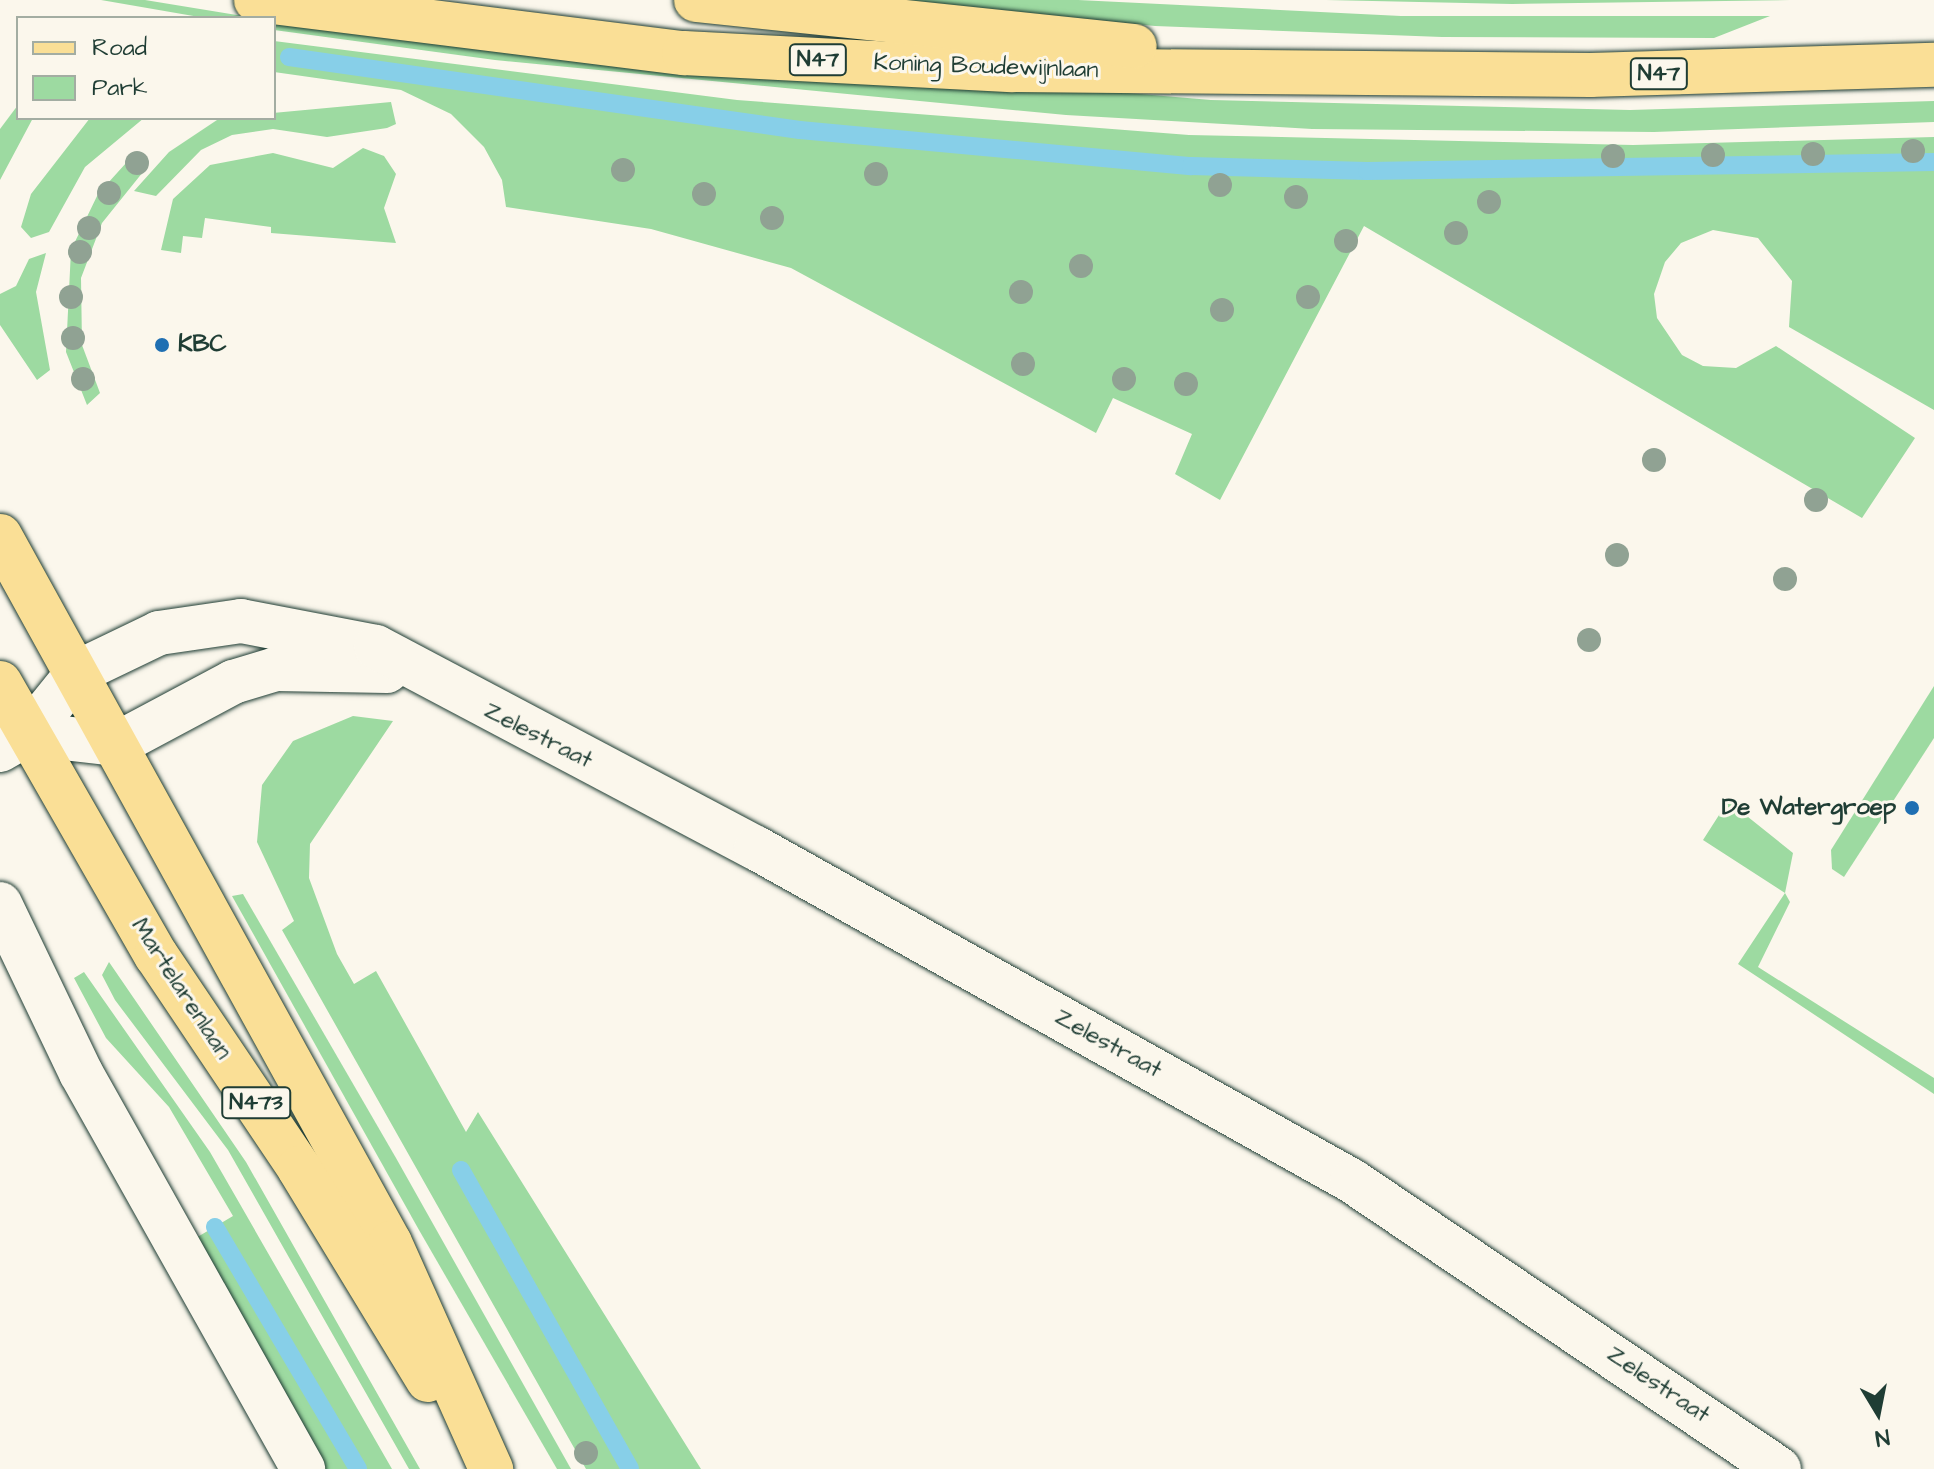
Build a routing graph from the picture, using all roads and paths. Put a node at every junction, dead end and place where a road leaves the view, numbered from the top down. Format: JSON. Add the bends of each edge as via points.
{"nodes":[{"id":1,"x":256,"y":0,"type":"edge"},
{"id":2,"x":696,"y":0,"type":"edge"},
{"id":3,"x":1934,"y":65,"type":"edge"},
{"id":4,"x":1384,"y":71,"type":"junction"},
{"id":5,"x":0,"y":536,"type":"edge"},
{"id":6,"x":407,"y":668,"type":"junction"},
{"id":7,"x":78,"y":672,"type":"junction"},
{"id":8,"x":0,"y":683,"type":"edge"},
{"id":9,"x":14,"y":742,"type":"edge"},
{"id":10,"x":117,"y":744,"type":"junction"},
{"id":11,"x":0,"y":904,"type":"edge"},
{"id":12,"x":303,"y":1469,"type":"edge"},
{"id":13,"x":489,"y":1469,"type":"edge"},
{"id":14,"x":1779,"y":1469,"type":"edge"}],
"edges":[{"from":1,"to":4,"type":"main road","name":"Koning Boudewijnlaan","number":"N47","via":[[684,53],[1013,70]]},
{"from":2,"to":4,"type":"main road","name":"Koning Boudewijnlaan","number":"N47"},
{"from":3,"to":4,"type":"main road","name":"Koning Boudewijnlaan","number":"N47","via":[[1590,75]]},
{"from":5,"to":7,"type":"main road","number":"N473"},
{"from":6,"to":7,"type":"street","name":"Zelestraat","via":[[376,647],[332,634],[241,621],[159,633]]},
{"from":6,"to":10,"type":"street","name":"Zelestraat","via":[[276,669],[233,682]]},
{"from":6,"to":14,"type":"street","name":"Zelestraat","via":[[756,848],[1352,1181]]},
{"from":7,"to":9,"type":"street","name":"Zelestraat"},
{"from":7,"to":10,"type":"main road","name":"Martelarenlaan","number":"N473"},
{"from":8,"to":9,"type":"main road","number":"N473"},
{"from":9,"to":10,"type":"street"},
{"from":9,"to":13,"type":"main road","name":"Martelarenlaan","number":"N473"},
{"from":10,"to":13,"type":"main road","name":"Martelarenlaan","number":"N473","via":[[390,1243]]},
{"from":11,"to":12,"type":"street","via":[[81,1073]]}]}
